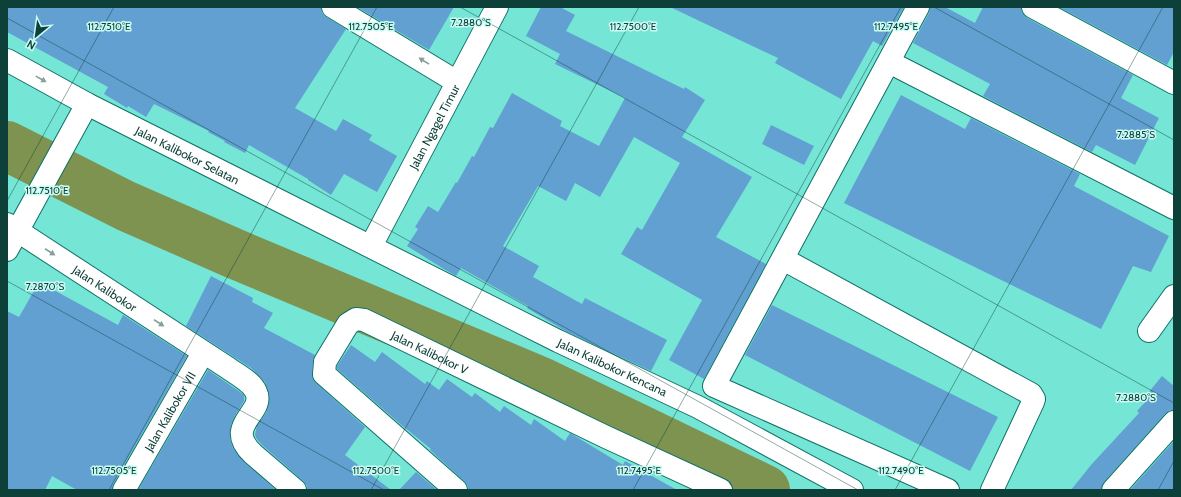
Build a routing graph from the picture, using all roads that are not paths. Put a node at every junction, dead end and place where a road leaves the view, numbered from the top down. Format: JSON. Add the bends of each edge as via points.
{"nodes":[{"id":1,"x":333,"y":7,"type":"edge"},
{"id":2,"x":497,"y":7,"type":"edge"},
{"id":3,"x":918,"y":7,"type":"edge"},
{"id":4,"x":1033,"y":7,"type":"edge"},
{"id":5,"x":7,"y":60,"type":"edge"},
{"id":6,"x":889,"y":62,"type":"junction"},
{"id":7,"x":457,"y":82,"type":"junction"},
{"id":8,"x":1174,"y":83,"type":"edge"},
{"id":9,"x":86,"y":104,"type":"junction"},
{"id":10,"x":1174,"y":208,"type":"edge"},
{"id":11,"x":12,"y":227,"type":"edge"},
{"id":12,"x":371,"y":246,"type":"junction"},
{"id":13,"x":7,"y":250,"type":"edge"},
{"id":14,"x":783,"y":260,"type":"junction"},
{"id":15,"x":1174,"y":296,"type":"edge"},
{"id":16,"x":1149,"y":331,"type":"dead end"},
{"id":17,"x":203,"y":352,"type":"junction"},
{"id":18,"x":1174,"y":422,"type":"edge"},
{"id":19,"x":124,"y":490,"type":"edge"},
{"id":20,"x":296,"y":490,"type":"edge"},
{"id":21,"x":456,"y":490,"type":"edge"},
{"id":22,"x":721,"y":490,"type":"edge"},
{"id":23,"x":852,"y":490,"type":"edge"},
{"id":24,"x":948,"y":490,"type":"edge"},
{"id":25,"x":992,"y":490,"type":"edge"},
{"id":26,"x":1113,"y":490,"type":"edge"}],
"edges":[{"from":7,"to":1,"type":"street","one_way":true},
{"from":2,"to":7,"type":"street","name":"Jalan Ngagel Timur"},
{"from":3,"to":6,"type":"street"},
{"from":4,"to":8,"type":"street"},
{"from":5,"to":9,"type":"street","name":"Jalan Kalibokor Selatan","one_way":true},
{"from":6,"to":10,"type":"street"},
{"from":6,"to":14,"type":"street"},
{"from":7,"to":12,"type":"street","name":"Jalan Ngagel Timur"},
{"from":9,"to":11,"type":"street","via":[[30,208]]},
{"from":9,"to":12,"type":"street","name":"Jalan Kalibokor Selatan"},
{"from":11,"to":13,"type":"street"},
{"from":11,"to":17,"type":"street","name":"Jalan Kalibokor","one_way":true},
{"from":12,"to":23,"type":"street","name":"Jalan Kalibokor Kencana","via":[[558,341],[698,407]]},
{"from":14,"to":24,"type":"street","via":[[714,386]]},
{"from":14,"to":25,"type":"street","via":[[1031,394],[1033,402]]},
{"from":15,"to":16,"type":"street"},
{"from":17,"to":19,"type":"street","name":"Jalan Kalibokor VII"},
{"from":17,"to":20,"type":"street","name":"Jalan Kalibokor","via":[[249,384],[256,392],[258,399],[241,431],[242,439],[246,448]]},
{"from":18,"to":26,"type":"street"},
{"from":21,"to":22,"type":"street","name":"Jalan Kalibokor V","via":[[324,374],[325,362],[348,324],[356,319],[364,320]]}]}
